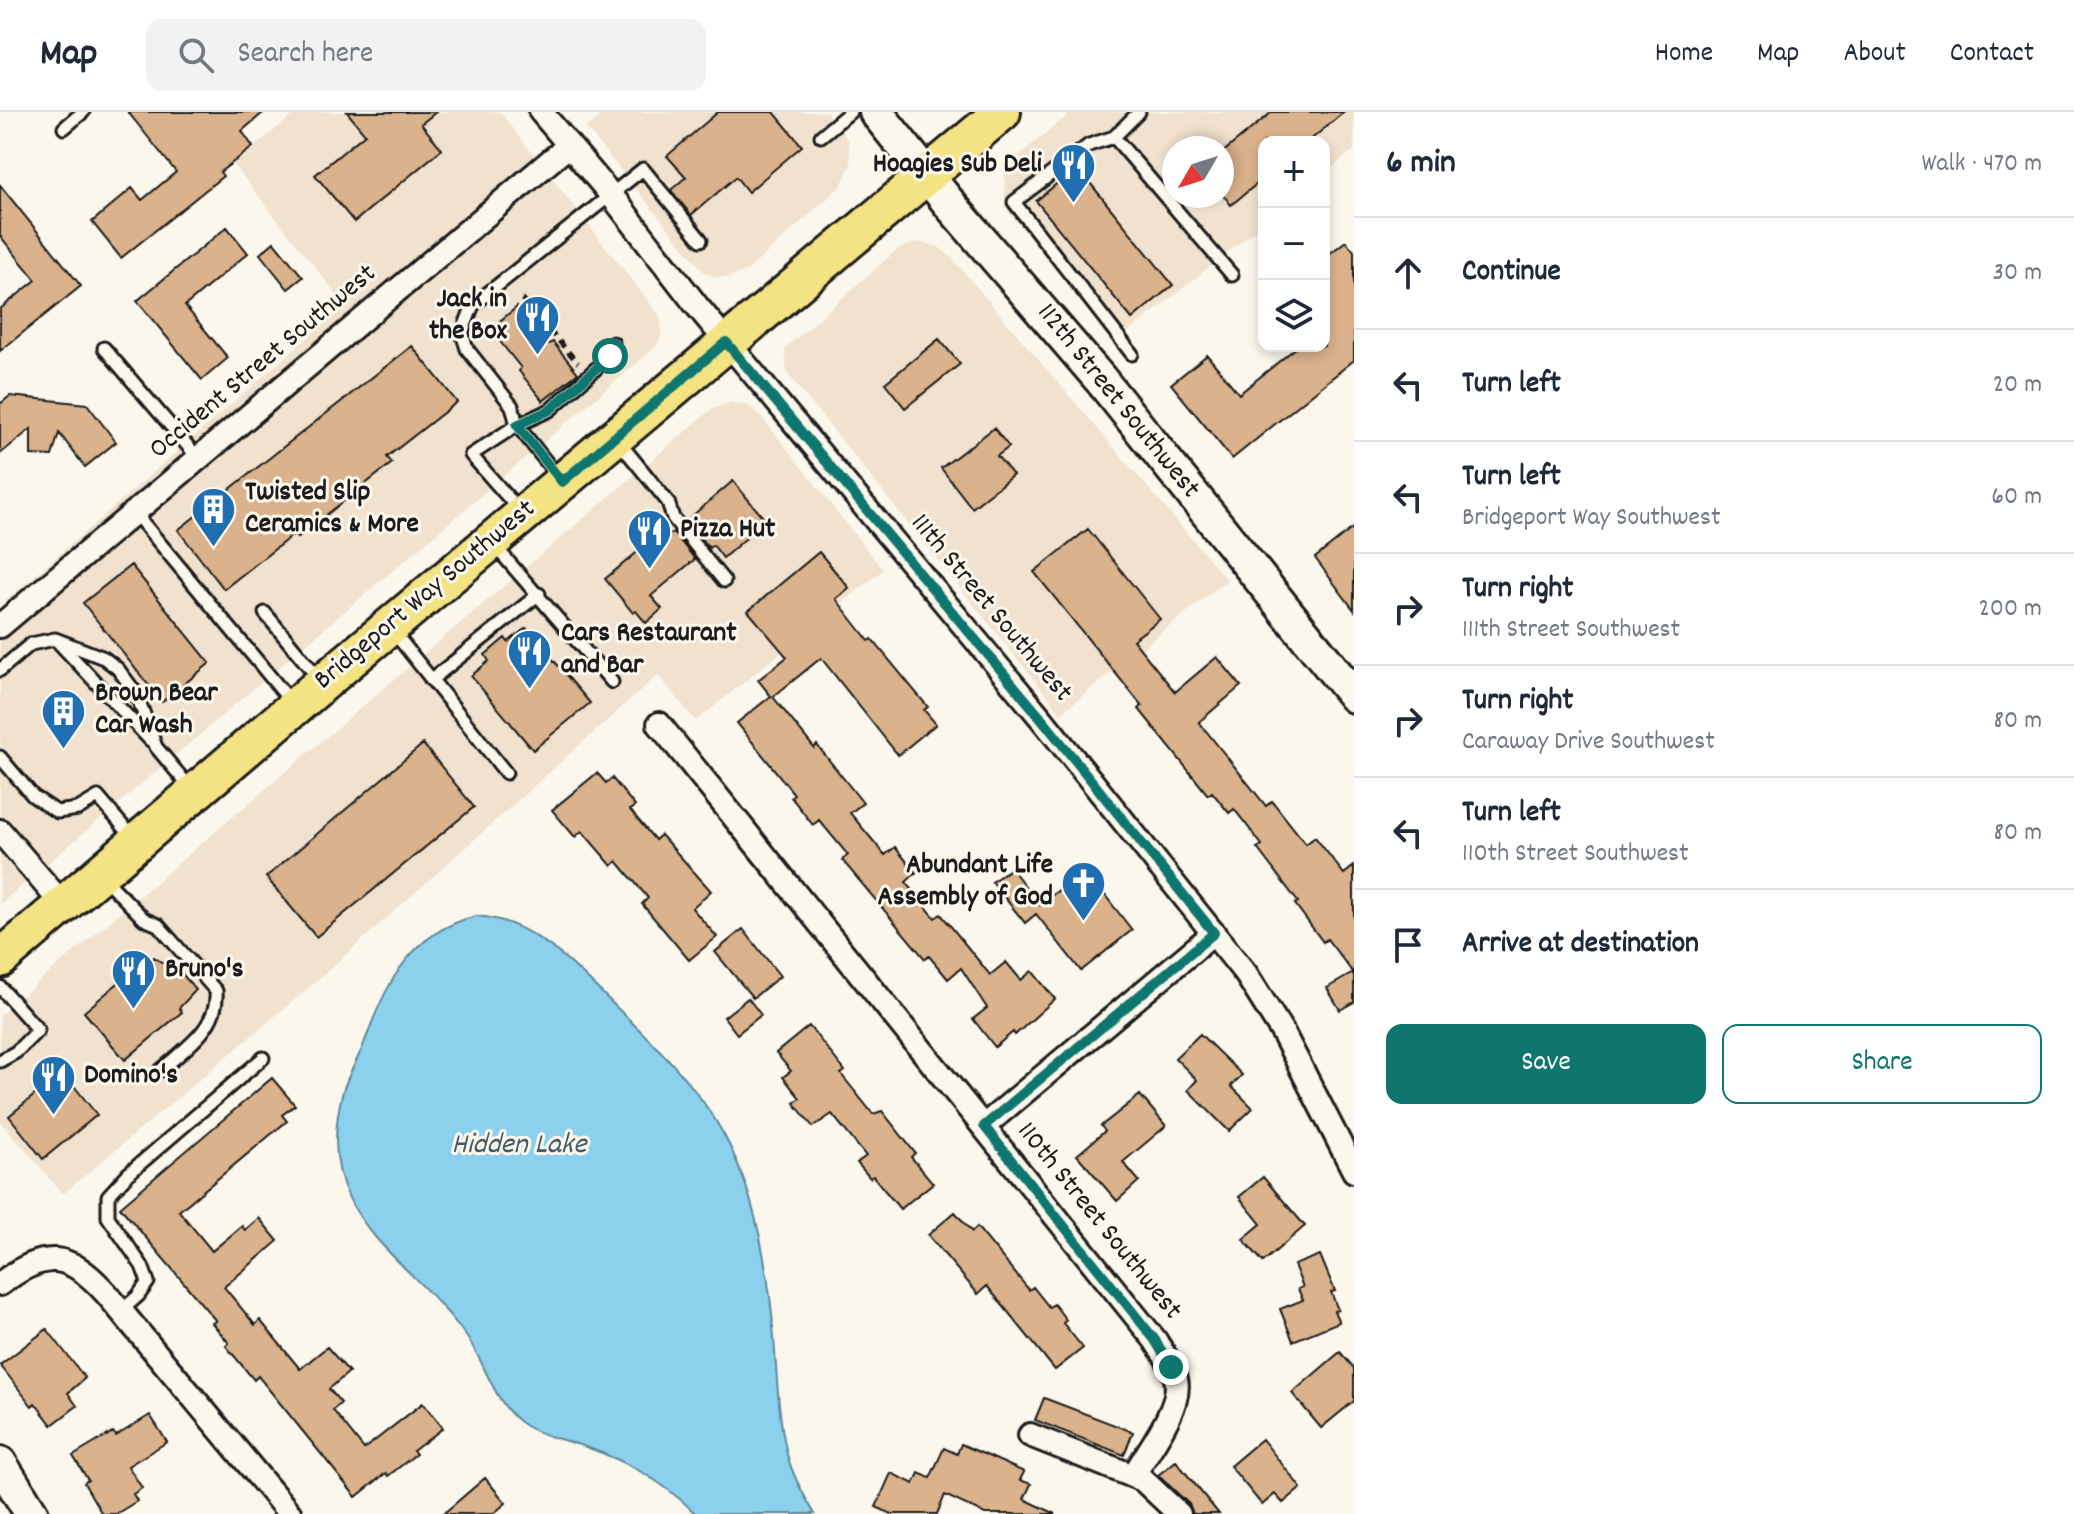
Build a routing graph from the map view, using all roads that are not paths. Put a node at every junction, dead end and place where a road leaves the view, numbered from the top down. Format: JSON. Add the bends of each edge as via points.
{"nodes":[{"id":1,"x":83,"y":112,"type":"edge"},
{"id":2,"x":541,"y":112,"type":"edge"},
{"id":3,"x":850,"y":112,"type":"edge"},
{"id":4,"x":876,"y":112,"type":"edge"},
{"id":5,"x":1002,"y":112,"type":"edge"},
{"id":6,"x":1139,"y":112,"type":"edge"},
{"id":7,"x":64,"y":128,"type":"dead end"},
{"id":8,"x":821,"y":136,"type":"dead end"},
{"id":9,"x":1114,"y":137,"type":"junction"},
{"id":10,"x":568,"y":146,"type":"junction"},
{"id":11,"x":926,"y":174,"type":"junction"},
{"id":12,"x":612,"y":196,"type":"junction"},
{"id":13,"x":701,"y":240,"type":"dead end"},
{"id":14,"x":1232,"y":275,"type":"dead end"},
{"id":15,"x":726,"y":342,"type":"junction"},
{"id":16,"x":613,"y":343,"type":"dead end"},
{"id":17,"x":104,"y":348,"type":"dead end"},
{"id":18,"x":1132,"y":354,"type":"dead end"},
{"id":19,"x":517,"y":425,"type":"junction"},
{"id":20,"x":614,"y":437,"type":"junction"},
{"id":21,"x":198,"y":458,"type":"junction"},
{"id":22,"x":562,"y":482,"type":"junction"},
{"id":23,"x":134,"y":512,"type":"junction"},
{"id":24,"x":523,"y":515,"type":"junction"},
{"id":25,"x":491,"y":542,"type":"junction"},
{"id":26,"x":724,"y":581,"type":"dead end"},
{"id":27,"x":539,"y":594,"type":"junction"},
{"id":28,"x":265,"y":613,"type":"dead end"},
{"id":29,"x":0,"y":626,"type":"edge"},
{"id":30,"x":390,"y":627,"type":"junction"},
{"id":31,"x":55,"y":639,"type":"junction"},
{"id":32,"x":0,"y":670,"type":"edge"},
{"id":33,"x":431,"y":680,"type":"junction"},
{"id":34,"x":612,"y":682,"type":"dead end"},
{"id":35,"x":323,"y":684,"type":"junction"},
{"id":36,"x":1354,"y":696,"type":"edge"},
{"id":37,"x":295,"y":707,"type":"junction"},
{"id":38,"x":659,"y":724,"type":"dead end"},
{"id":39,"x":156,"y":747,"type":"junction"},
{"id":40,"x":0,"y":757,"type":"edge"},
{"id":41,"x":506,"y":773,"type":"dead end"},
{"id":42,"x":195,"y":793,"type":"junction"},
{"id":43,"x":0,"y":831,"type":"edge"},
{"id":44,"x":137,"y":843,"type":"junction"},
{"id":45,"x":101,"y":875,"type":"junction"},
{"id":46,"x":63,"y":905,"type":"junction"},
{"id":47,"x":1214,"y":933,"type":"junction"},
{"id":48,"x":0,"y":959,"type":"edge"},
{"id":49,"x":0,"y":987,"type":"edge"},
{"id":50,"x":263,"y":1058,"type":"dead end"},
{"id":51,"x":0,"y":1061,"type":"edge"},
{"id":52,"x":161,"y":1070,"type":"dead end"},
{"id":53,"x":984,"y":1126,"type":"junction"},
{"id":54,"x":1354,"y":1171,"type":"edge"},
{"id":55,"x":0,"y":1284,"type":"edge"},
{"id":56,"x":121,"y":1311,"type":"junction"},
{"id":57,"x":1030,"y":1435,"type":"dead end"},
{"id":58,"x":0,"y":1463,"type":"edge"},
{"id":59,"x":1133,"y":1476,"type":"junction"},
{"id":60,"x":32,"y":1514,"type":"edge"},
{"id":61,"x":290,"y":1514,"type":"edge"},
{"id":62,"x":1179,"y":1514,"type":"edge"}],
"edges":[{"from":1,"to":7,"type":"lane"},
{"from":2,"to":10,"type":"street","name":"111th Street Southwest"},
{"from":3,"to":8,"type":"lane"},
{"from":4,"to":11,"type":"street","name":"112th Street Southwest"},
{"from":5,"to":11,"type":"main road","name":"Bridgeport Way Southwest"},
{"from":6,"to":9,"type":"lane"},
{"from":9,"to":14,"type":"lane"},
{"from":9,"to":18,"type":"lane","via":[[1089,145],[1014,202]]},
{"from":10,"to":12,"type":"street","name":"111th Street Southwest"},
{"from":10,"to":21,"type":"street","name":"Occident Street Southwest"},
{"from":11,"to":15,"type":"main road","name":"Bridgeport Way Southwest"},
{"from":11,"to":36,"type":"street","name":"112th Street Southwest","via":[[1101,380]]},
{"from":12,"to":13,"type":"lane","via":[[643,169]]},
{"from":12,"to":15,"type":"street","name":"111th Street Southwest"},
{"from":12,"to":19,"type":"lane","via":[[473,305],[462,333],[467,349],[512,406]]},
{"from":15,"to":20,"type":"main road","name":"Bridgeport Way Southwest"},
{"from":15,"to":47,"type":"street","name":"111th Street Southwest","via":[[1012,682]]},
{"from":16,"to":19,"type":"lane","via":[[610,356],[590,376],[550,410]]},
{"from":17,"to":21,"type":"lane"},
{"from":19,"to":22,"type":"lane"},
{"from":19,"to":24,"type":"lane","via":[[471,455]]},
{"from":20,"to":22,"type":"main road","name":"Bridgeport Way Southwest"},
{"from":20,"to":26,"type":"lane"},
{"from":21,"to":23,"type":"street","name":"Occident Street Southwest"},
{"from":22,"to":24,"type":"main road","name":"Bridgeport Way Southwest"},
{"from":23,"to":29,"type":"street","name":"Occident Street Southwest"},
{"from":23,"to":37,"type":"lane"},
{"from":24,"to":25,"type":"main road","name":"Bridgeport Way Southwest"},
{"from":25,"to":27,"type":"lane"},
{"from":25,"to":30,"type":"main road","name":"Bridgeport Way Southwest"},
{"from":27,"to":33,"type":"lane"},
{"from":27,"to":34,"type":"lane"},
{"from":28,"to":35,"type":"lane"},
{"from":30,"to":33,"type":"lane"},
{"from":30,"to":35,"type":"main road","name":"Bridgeport Way Southwest"},
{"from":31,"to":32,"type":"lane","via":[[31,644]]},
{"from":31,"to":39,"type":"lane"},
{"from":31,"to":39,"type":"lane","via":[[118,669],[136,693]]},
{"from":33,"to":41,"type":"lane"},
{"from":35,"to":37,"type":"main road","name":"Bridgeport Way Southwest"},
{"from":37,"to":42,"type":"main road","name":"Bridgeport Way Southwest"},
{"from":38,"to":53,"type":"street","name":"110th Street Southwest"},
{"from":39,"to":42,"type":"lane"},
{"from":40,"to":44,"type":"lane","via":[[33,796],[57,812],[78,809],[98,797]]},
{"from":42,"to":44,"type":"main road","name":"Bridgeport Way Southwest"},
{"from":43,"to":46,"type":"street"},
{"from":44,"to":45,"type":"main road","name":"Bridgeport Way Southwest"},
{"from":45,"to":46,"type":"main road","name":"Bridgeport Way Southwest"},
{"from":45,"to":52,"type":"lane","via":[[144,919],[158,925],[216,991],[217,1005],[205,1031]]},
{"from":46,"to":48,"type":"main road","name":"Bridgeport Way Southwest"},
{"from":47,"to":53,"type":"street"},
{"from":47,"to":54,"type":"street","name":"111th Street Southwest","via":[[1283,1033]]},
{"from":49,"to":51,"type":"lane","via":[[38,1030]]},
{"from":50,"to":56,"type":"lane","via":[[108,1196],[108,1217],[148,1282]]},
{"from":53,"to":59,"type":"street","name":"110th Street Southwest","via":[[1155,1340],[1175,1375],[1173,1408]]},
{"from":55,"to":56,"type":"street","via":[[34,1262],[59,1259],[93,1278]]},
{"from":56,"to":61,"type":"street"},
{"from":57,"to":59,"type":"street"},
{"from":58,"to":60,"type":"street"},
{"from":59,"to":62,"type":"street"}]}
